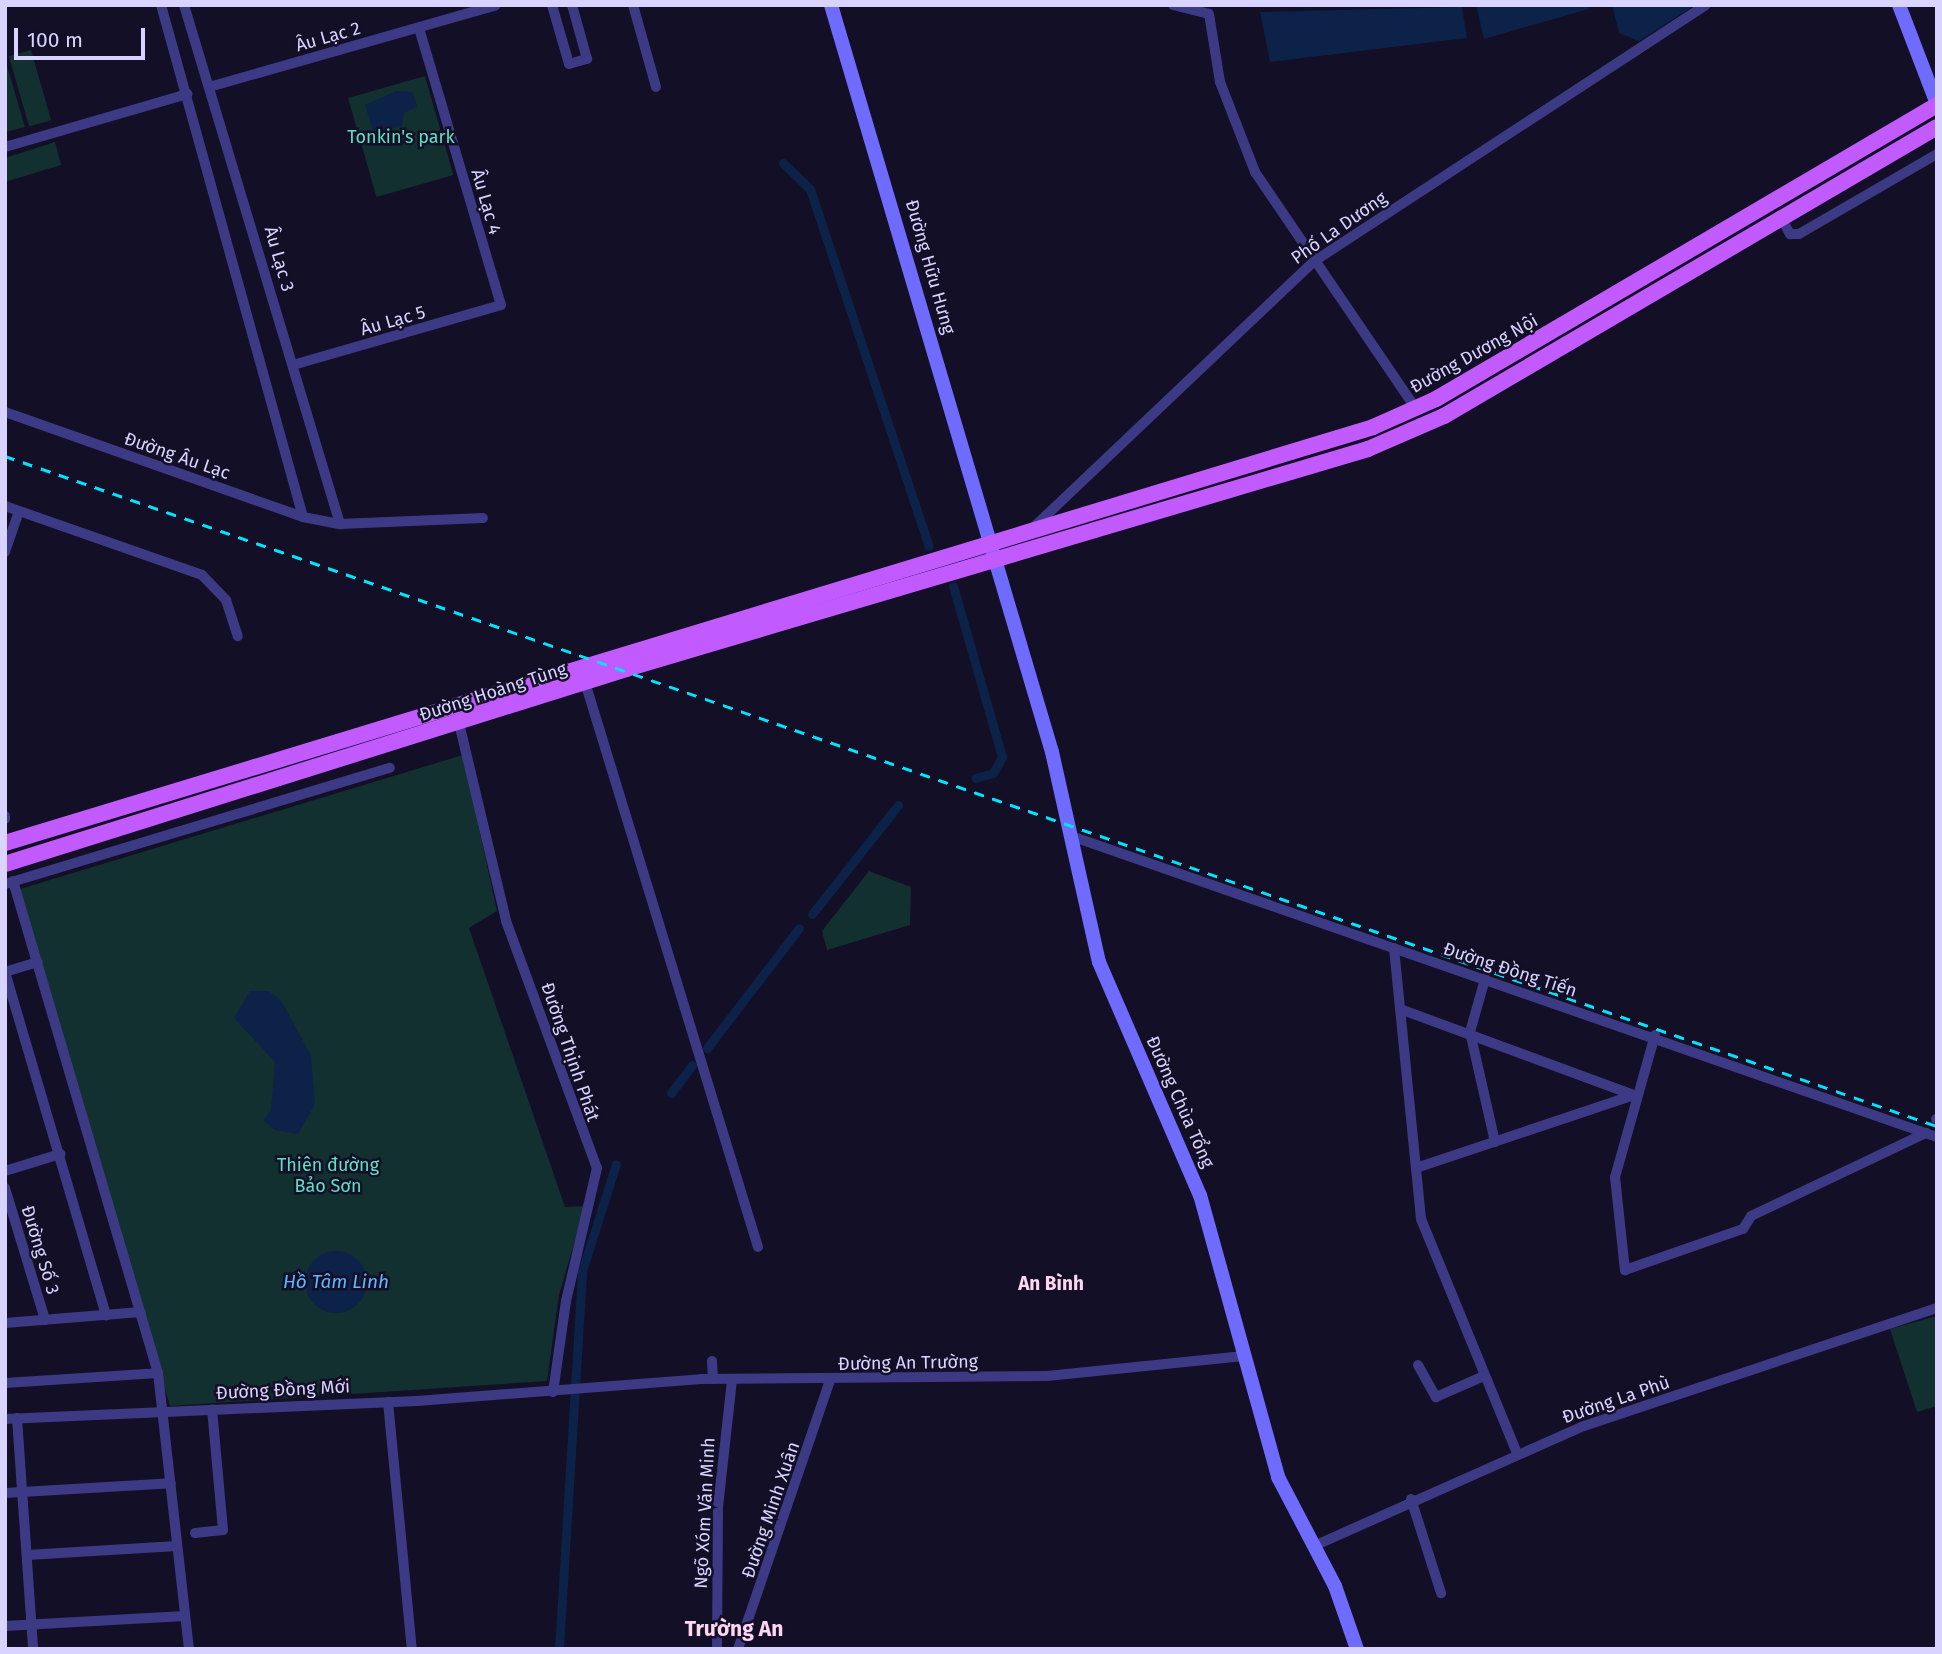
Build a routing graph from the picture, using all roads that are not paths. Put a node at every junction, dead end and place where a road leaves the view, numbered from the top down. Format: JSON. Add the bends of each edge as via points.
{"nodes":[{"id":1,"x":161,"y":5,"type":"edge"},
{"id":2,"x":184,"y":5,"type":"edge"},
{"id":3,"x":496,"y":5,"type":"edge"},
{"id":4,"x":552,"y":5,"type":"edge"},
{"id":5,"x":572,"y":5,"type":"edge"},
{"id":6,"x":633,"y":5,"type":"edge"},
{"id":7,"x":831,"y":5,"type":"edge"},
{"id":8,"x":1173,"y":5,"type":"edge"},
{"id":9,"x":1705,"y":5,"type":"edge"},
{"id":10,"x":1899,"y":5,"type":"edge"},
{"id":11,"x":419,"y":28,"type":"junction"},
{"id":12,"x":1933,"y":83,"type":"edge"},
{"id":13,"x":656,"y":86,"type":"dead end"},
{"id":14,"x":209,"y":87,"type":"junction"},
{"id":15,"x":187,"y":94,"type":"junction"},
{"id":16,"x":1937,"y":104,"type":"edge"},
{"id":17,"x":1937,"y":127,"type":"edge"},
{"id":18,"x":5,"y":147,"type":"edge"},
{"id":19,"x":1937,"y":154,"type":"edge"},
{"id":20,"x":1783,"y":221,"type":"junction"},
{"id":21,"x":1313,"y":262,"type":"junction"},
{"id":22,"x":501,"y":305,"type":"joint"},
{"id":23,"x":293,"y":365,"type":"junction"},
{"id":24,"x":1416,"y":409,"type":"junction"},
{"id":25,"x":5,"y":412,"type":"edge"},
{"id":26,"x":1427,"y":424,"type":"junction"},
{"id":27,"x":5,"y":506,"type":"edge"},
{"id":28,"x":19,"y":511,"type":"junction"},
{"id":29,"x":303,"y":517,"type":"junction"},
{"id":30,"x":483,"y":519,"type":"dead end"},
{"id":31,"x":341,"y":524,"type":"junction"},
{"id":32,"x":1033,"y":528,"type":"junction"},
{"id":33,"x":988,"y":540,"type":"junction"},
{"id":34,"x":5,"y":552,"type":"edge"},
{"id":35,"x":995,"y":562,"type":"junction"},
{"id":36,"x":238,"y":636,"type":"dead end"},
{"id":37,"x":579,"y":665,"type":"junction"},
{"id":38,"x":585,"y":683,"type":"junction"},
{"id":39,"x":459,"y":723,"type":"junction"},
{"id":40,"x":374,"y":728,"type":"junction"},
{"id":41,"x":381,"y":748,"type":"junction"},
{"id":42,"x":390,"y":768,"type":"dead end"},
{"id":43,"x":208,"y":779,"type":"junction"},
{"id":44,"x":215,"y":799,"type":"junction"},
{"id":45,"x":192,"y":806,"type":"junction"},
{"id":46,"x":198,"y":822,"type":"junction"},
{"id":47,"x":1072,"y":836,"type":"junction"},
{"id":48,"x":5,"y":843,"type":"edge"},
{"id":49,"x":5,"y":864,"type":"edge"},
{"id":50,"x":9,"y":882,"type":"edge"},
{"id":51,"x":1394,"y":948,"type":"junction"},
{"id":52,"x":37,"y":962,"type":"junction"},
{"id":53,"x":5,"y":972,"type":"edge"},
{"id":54,"x":1485,"y":979,"type":"junction"},
{"id":55,"x":1400,"y":1009,"type":"junction"},
{"id":56,"x":1470,"y":1032,"type":"junction"},
{"id":57,"x":1655,"y":1035,"type":"junction"},
{"id":58,"x":1634,"y":1095,"type":"junction"},
{"id":59,"x":1926,"y":1133,"type":"junction"},
{"id":60,"x":1937,"y":1137,"type":"edge"},
{"id":61,"x":1495,"y":1142,"type":"junction"},
{"id":62,"x":60,"y":1154,"type":"junction"},
{"id":63,"x":1416,"y":1168,"type":"junction"},
{"id":64,"x":5,"y":1171,"type":"edge"},
{"id":65,"x":5,"y":1188,"type":"edge"},
{"id":66,"x":758,"y":1247,"type":"dead end"},
{"id":67,"x":1937,"y":1308,"type":"edge"},
{"id":68,"x":141,"y":1312,"type":"junction"},
{"id":69,"x":106,"y":1315,"type":"junction"},
{"id":70,"x":45,"y":1320,"type":"junction"},
{"id":71,"x":5,"y":1323,"type":"edge"},
{"id":72,"x":1244,"y":1356,"type":"junction"},
{"id":73,"x":712,"y":1361,"type":"dead end"},
{"id":74,"x":1418,"y":1365,"type":"dead end"},
{"id":75,"x":158,"y":1374,"type":"junction"},
{"id":76,"x":1484,"y":1376,"type":"junction"},
{"id":77,"x":713,"y":1379,"type":"junction"},
{"id":78,"x":732,"y":1380,"type":"junction"},
{"id":79,"x":830,"y":1381,"type":"junction"},
{"id":80,"x":5,"y":1383,"type":"edge"},
{"id":81,"x":563,"y":1391,"type":"junction"},
{"id":82,"x":388,"y":1402,"type":"junction"},
{"id":83,"x":212,"y":1409,"type":"junction"},
{"id":84,"x":165,"y":1412,"type":"junction"},
{"id":85,"x":17,"y":1418,"type":"junction"},
{"id":86,"x":5,"y":1419,"type":"edge"},
{"id":87,"x":1517,"y":1453,"type":"junction"},
{"id":88,"x":171,"y":1483,"type":"junction"},
{"id":89,"x":22,"y":1492,"type":"junction"},
{"id":90,"x":5,"y":1493,"type":"edge"},
{"id":91,"x":1411,"y":1500,"type":"junction"},
{"id":92,"x":195,"y":1533,"type":"dead end"},
{"id":93,"x":177,"y":1546,"type":"junction"},
{"id":94,"x":1314,"y":1546,"type":"junction"},
{"id":95,"x":27,"y":1555,"type":"junction"},
{"id":96,"x":1441,"y":1594,"type":"dead end"},
{"id":97,"x":185,"y":1616,"type":"junction"},
{"id":98,"x":31,"y":1625,"type":"junction"},
{"id":99,"x":5,"y":1626,"type":"edge"},
{"id":100,"x":411,"y":1641,"type":"edge"},
{"id":101,"x":33,"y":1649,"type":"edge"},
{"id":102,"x":189,"y":1649,"type":"edge"},
{"id":103,"x":717,"y":1649,"type":"edge"},
{"id":104,"x":738,"y":1649,"type":"edge"},
{"id":105,"x":1357,"y":1649,"type":"edge"}],
"edges":[{"from":1,"to":15,"type":"street"},
{"from":2,"to":14,"type":"street","name":"Âu Lạc 3"},
{"from":3,"to":11,"type":"street","name":"Âu Lạc 2"},
{"from":4,"to":5,"type":"street","via":[[569,64],[587,59]]},
{"from":6,"to":13,"type":"street"},
{"from":7,"to":33,"type":"main road","name":"Đường Hữu Hưng"},
{"from":8,"to":21,"type":"street","via":[[1209,14],[1220,82],[1241,143]]},
{"from":9,"to":21,"type":"street","name":"Phố La Dương"},
{"from":10,"to":12,"type":"main road"},
{"from":11,"to":14,"type":"street","name":"Âu Lạc 2"},
{"from":11,"to":22,"type":"street","name":"Âu Lạc 4"},
{"from":12,"to":16,"type":"main road"},
{"from":14,"to":23,"type":"street","name":"Âu Lạc 3"},
{"from":15,"to":18,"type":"street"},
{"from":15,"to":29,"type":"street"},
{"from":16,"to":24,"type":"main road","name":"Đường Dương Nội"},
{"from":17,"to":20,"type":"main road"},
{"from":19,"to":20,"type":"street","via":[[1799,234],[1790,234]]},
{"from":20,"to":26,"type":"main road"},
{"from":21,"to":24,"type":"street"},
{"from":21,"to":32,"type":"street","name":"Phố La Dương"},
{"from":22,"to":23,"type":"street","name":"Âu Lạc 5"},
{"from":23,"to":31,"type":"street","name":"Âu Lạc 3"},
{"from":24,"to":26,"type":"main road"},
{"from":24,"to":32,"type":"main road","name":"Đường Dương Nội","via":[[1339,440]]},
{"from":25,"to":29,"type":"street","name":"Đường Âu Lạc"},
{"from":26,"to":35,"type":"main road","via":[[1282,478]]},
{"from":27,"to":28,"type":"street"},
{"from":28,"to":34,"type":"street"},
{"from":28,"to":36,"type":"street","via":[[202,575],[226,600]]},
{"from":29,"to":31,"type":"street","name":"Đường Âu Lạc"},
{"from":30,"to":31,"type":"street","name":"Đường Âu Lạc"},
{"from":32,"to":33,"type":"main road","name":"Đường Dương Nội"},
{"from":33,"to":35,"type":"main road","name":"Đường Hữu Hưng"},
{"from":33,"to":37,"type":"main road","name":"Đường Hoàng Tùng"},
{"from":35,"to":38,"type":"main road","name":"Đường Hoàng Tùng"},
{"from":35,"to":47,"type":"main road","name":"Đường Chùa Tổng"},
{"from":37,"to":38,"type":"street"},
{"from":37,"to":40,"type":"main road","name":"Đường Hoàng Tùng"},
{"from":38,"to":39,"type":"main road","name":"Đường Hoàng Tùng"},
{"from":38,"to":66,"type":"street"},
{"from":39,"to":41,"type":"main road","name":"Đường Hoàng Tùng"},
{"from":39,"to":81,"type":"street","name":"Đường Thịnh Phát","via":[[506,921],[597,1168],[595,1218],[566,1301]]},
{"from":40,"to":41,"type":"main road"},
{"from":40,"to":43,"type":"main road","name":"Đường Hoàng Tùng"},
{"from":41,"to":44,"type":"main road","name":"Đường Hoàng Tùng"},
{"from":42,"to":46,"type":"street"},
{"from":43,"to":44,"type":"main road"},
{"from":43,"to":48,"type":"main road","name":"Đường Hoàng Tùng"},
{"from":44,"to":45,"type":"main road","name":"Đường Hoàng Tùng"},
{"from":45,"to":46,"type":"street"},
{"from":45,"to":49,"type":"main road","name":"Đường Hoàng Tùng"},
{"from":46,"to":50,"type":"street"},
{"from":47,"to":51,"type":"street","name":"Đường Đồng Tiến"},
{"from":47,"to":72,"type":"main road","name":"Đường Chùa Tổng","via":[[1099,962],[1200,1195]]},
{"from":50,"to":52,"type":"street"},
{"from":51,"to":54,"type":"street","name":"Đường Đồng Tiến"},
{"from":51,"to":55,"type":"street"},
{"from":52,"to":53,"type":"street"},
{"from":52,"to":68,"type":"street"},
{"from":53,"to":62,"type":"street"},
{"from":54,"to":56,"type":"street"},
{"from":54,"to":57,"type":"street","name":"Đường Đồng Tiến"},
{"from":55,"to":56,"type":"street"},
{"from":55,"to":63,"type":"street"},
{"from":56,"to":58,"type":"street"},
{"from":56,"to":61,"type":"street"},
{"from":57,"to":58,"type":"street"},
{"from":57,"to":59,"type":"street","name":"Đường Đồng Tiến"},
{"from":58,"to":59,"type":"street","via":[[1615,1177],[1625,1270],[1743,1229],[1751,1216]]},
{"from":58,"to":61,"type":"street"},
{"from":59,"to":60,"type":"street","name":"Đường Đồng Tiến"},
{"from":61,"to":63,"type":"street"},
{"from":62,"to":64,"type":"street"},
{"from":62,"to":69,"type":"street"},
{"from":63,"to":76,"type":"street","via":[[1424,1231]]},
{"from":65,"to":70,"type":"street","name":"Đường Số 3"},
{"from":67,"to":87,"type":"street","name":"Đường La Phù"},
{"from":68,"to":69,"type":"street"},
{"from":68,"to":75,"type":"street"},
{"from":69,"to":70,"type":"street"},
{"from":70,"to":71,"type":"street"},
{"from":72,"to":79,"type":"street","name":"Đường An Trường","via":[[1047,1376]]},
{"from":72,"to":94,"type":"main road","name":"Đường Chùa Tổng","via":[[1278,1477]]},
{"from":73,"to":77,"type":"street"},
{"from":74,"to":76,"type":"street","via":[[1436,1396]]},
{"from":75,"to":80,"type":"street"},
{"from":75,"to":84,"type":"street"},
{"from":76,"to":87,"type":"street"},
{"from":77,"to":78,"type":"street","name":"Đường An Trường"},
{"from":77,"to":81,"type":"street","name":"Đường An Trường"},
{"from":78,"to":79,"type":"street","name":"Đường An Trường"},
{"from":78,"to":103,"type":"street","name":"Ngõ Xóm Văn Minh","via":[[718,1507]]},
{"from":79,"to":104,"type":"street","name":"Đường Minh Xuân"},
{"from":81,"to":82,"type":"street","name":"Đường Đồng Mới"},
{"from":82,"to":83,"type":"street","name":"Đường Đồng Mới"},
{"from":82,"to":100,"type":"street"},
{"from":83,"to":84,"type":"street","name":"Đường Đồng Mới"},
{"from":83,"to":92,"type":"street","via":[[223,1530]]},
{"from":84,"to":85,"type":"street","name":"Đường Đồng Mới"},
{"from":84,"to":88,"type":"street"},
{"from":85,"to":86,"type":"street","name":"Đường Đồng Mới"},
{"from":85,"to":89,"type":"street"},
{"from":87,"to":91,"type":"street","name":"Đường La Phù"},
{"from":88,"to":89,"type":"street"},
{"from":88,"to":93,"type":"street"},
{"from":89,"to":90,"type":"street"},
{"from":89,"to":95,"type":"street"},
{"from":91,"to":94,"type":"street","name":"Đường La Phù"},
{"from":91,"to":96,"type":"street"},
{"from":93,"to":95,"type":"street"},
{"from":93,"to":97,"type":"street"},
{"from":94,"to":105,"type":"main road","name":"Đường Chùa Tổng"},
{"from":95,"to":98,"type":"street"},
{"from":97,"to":98,"type":"street"},
{"from":97,"to":102,"type":"street"},
{"from":98,"to":99,"type":"street"},
{"from":98,"to":101,"type":"street"}]}
